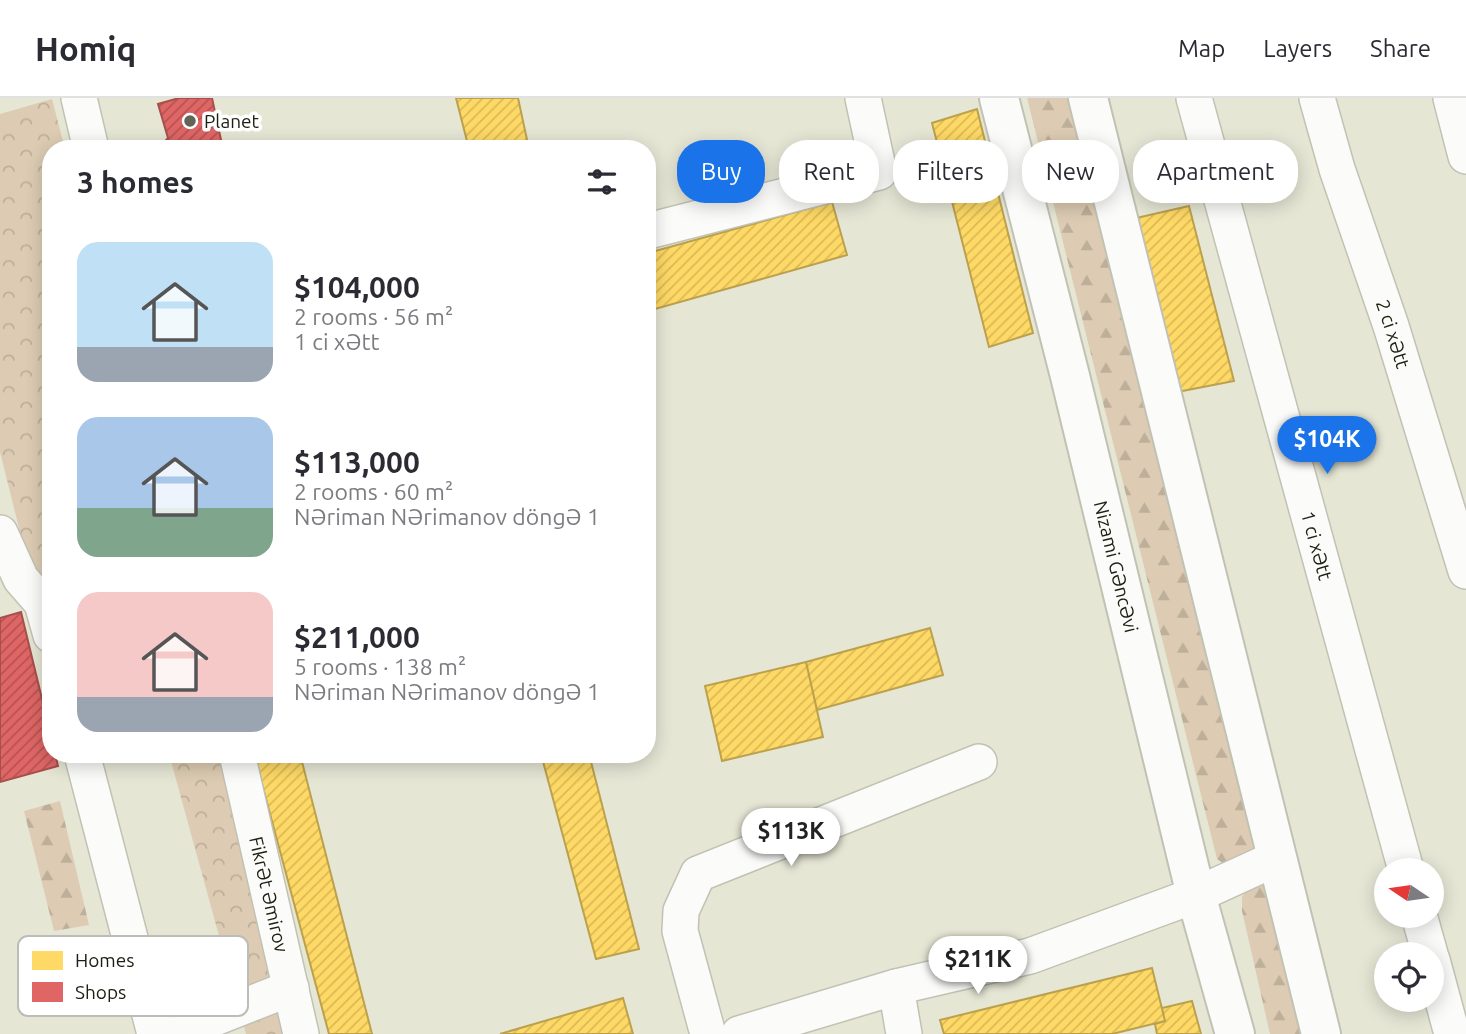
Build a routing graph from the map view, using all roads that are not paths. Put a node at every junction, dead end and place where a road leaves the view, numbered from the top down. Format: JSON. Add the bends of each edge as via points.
{"nodes":[{"id":1,"x":79,"y":98,"type":"edge"},
{"id":2,"x":863,"y":98,"type":"edge"},
{"id":3,"x":999,"y":98,"type":"edge"},
{"id":4,"x":1088,"y":98,"type":"edge"},
{"id":5,"x":1194,"y":98,"type":"edge"},
{"id":6,"x":1317,"y":98,"type":"edge"},
{"id":7,"x":1451,"y":98,"type":"edge"},
{"id":8,"x":89,"y":140,"type":"edge"},
{"id":9,"x":1466,"y":156,"type":"edge"},
{"id":10,"x":656,"y":229,"type":"edge"},
{"id":11,"x":0,"y":533,"type":"edge"},
{"id":12,"x":1466,"y":571,"type":"edge"},
{"id":13,"x":42,"y":606,"type":"edge"},
{"id":14,"x":979,"y":762,"type":"dead end"},
{"id":15,"x":239,"y":763,"type":"edge"},
{"id":16,"x":91,"y":764,"type":"edge"},
{"id":17,"x":1277,"y":858,"type":"junction"},
{"id":18,"x":1403,"y":858,"type":"edge"},
{"id":19,"x":1196,"y":895,"type":"junction"},
{"id":20,"x":132,"y":936,"type":"edge"},
{"id":21,"x":896,"y":987,"type":"junction"},
{"id":22,"x":291,"y":988,"type":"junction"},
{"id":23,"x":1444,"y":1004,"type":"edge"},
{"id":24,"x":248,"y":1005,"type":"edge"},
{"id":25,"x":151,"y":1016,"type":"edge"},
{"id":26,"x":220,"y":1016,"type":"edge"},
{"id":27,"x":155,"y":1034,"type":"edge"},
{"id":28,"x":174,"y":1034,"type":"edge"},
{"id":29,"x":301,"y":1034,"type":"edge"},
{"id":30,"x":708,"y":1034,"type":"edge"},
{"id":31,"x":739,"y":1034,"type":"edge"},
{"id":32,"x":904,"y":1034,"type":"edge"},
{"id":33,"x":1235,"y":1034,"type":"edge"},
{"id":34,"x":1321,"y":1034,"type":"edge"},
{"id":35,"x":1452,"y":1034,"type":"edge"}],
"edges":[{"from":1,"to":8,"type":"street"},
{"from":2,"to":10,"type":"street","via":[[879,172]]},
{"from":3,"to":19,"type":"main road","name":"Nizami Gəncəvi"},
{"from":4,"to":17,"type":"main road"},
{"from":5,"to":18,"type":"street","name":"1 ci xətt"},
{"from":6,"to":12,"type":"street","name":"2 ci xətt"},
{"from":7,"to":9,"type":"street"},
{"from":11,"to":13,"type":"street","via":[[21,579]]},
{"from":14,"to":30,"type":"street","via":[[698,874],[681,911],[680,931]]},
{"from":15,"to":22,"type":"street","name":"Fikrət Əmirov"},
{"from":16,"to":20,"type":"street"},
{"from":17,"to":19,"type":"street"},
{"from":17,"to":34,"type":"main road"},
{"from":19,"to":21,"type":"street","via":[[1030,956]]},
{"from":19,"to":33,"type":"main road","name":"Nizami Gəncəvi"},
{"from":21,"to":31,"type":"street"},
{"from":21,"to":32,"type":"street"},
{"from":22,"to":24,"type":"street"},
{"from":22,"to":29,"type":"street","name":"Fikrət Əmirov"},
{"from":23,"to":35,"type":"street"},
{"from":25,"to":27,"type":"street"},
{"from":26,"to":28,"type":"street"}]}
